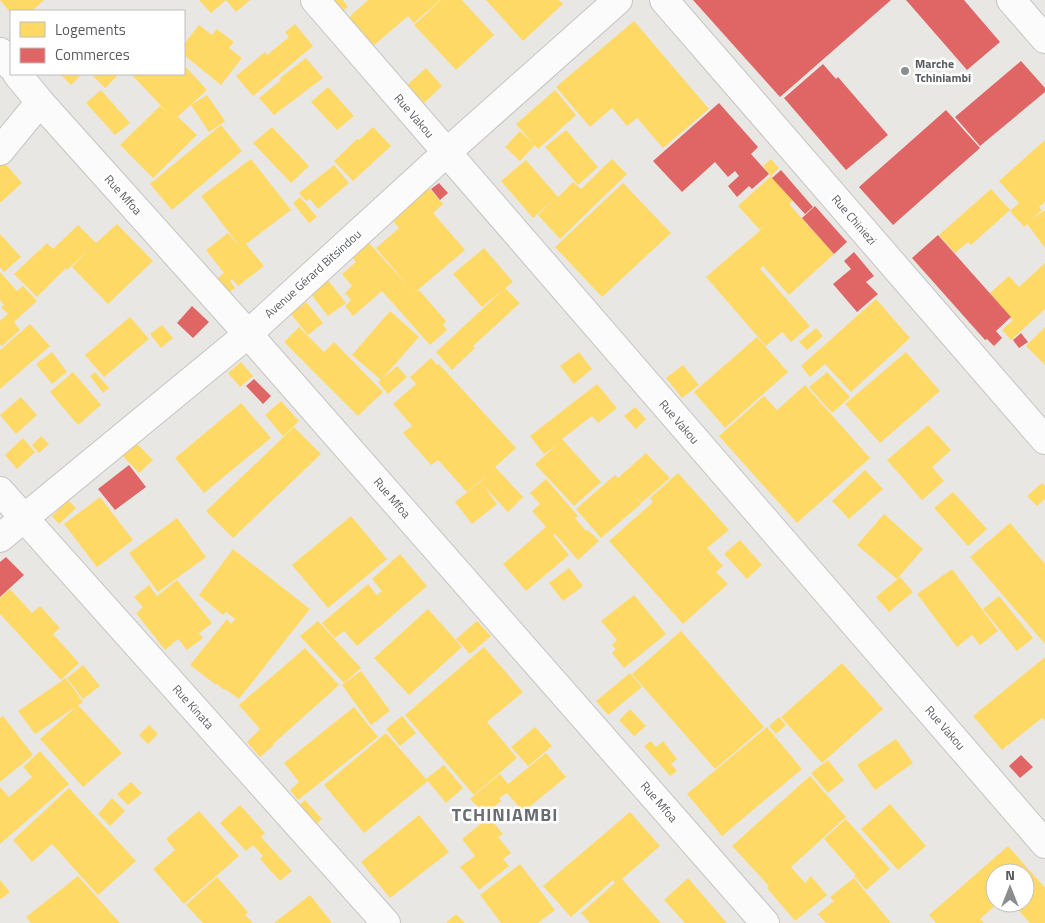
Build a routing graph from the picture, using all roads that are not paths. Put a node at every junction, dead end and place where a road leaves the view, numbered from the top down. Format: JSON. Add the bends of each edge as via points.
{"nodes":[{"id":1,"x":314,"y":0,"type":"edge"},
{"id":2,"x":618,"y":0,"type":"edge"},
{"id":3,"x":664,"y":0,"type":"edge"},
{"id":4,"x":1011,"y":0,"type":"edge"},
{"id":5,"x":1045,"y":39,"type":"edge"},
{"id":6,"x":0,"y":52,"type":"edge"},
{"id":7,"x":10,"y":65,"type":"edge"},
{"id":8,"x":19,"y":75,"type":"edge"},
{"id":9,"x":40,"y":102,"type":"junction"},
{"id":10,"x":0,"y":150,"type":"edge"},
{"id":11,"x":446,"y":153,"type":"junction"},
{"id":12,"x":248,"y":334,"type":"junction"},
{"id":13,"x":1045,"y":440,"type":"edge"},
{"id":14,"x":0,"y":491,"type":"edge"},
{"id":15,"x":24,"y":518,"type":"junction"},
{"id":16,"x":0,"y":538,"type":"edge"},
{"id":17,"x":1045,"y":844,"type":"edge"},
{"id":18,"x":386,"y":923,"type":"edge"},
{"id":19,"x":765,"y":923,"type":"edge"}],
"edges":[{"from":1,"to":11,"type":"street","name":"Rue Vakou"},
{"from":2,"to":11,"type":"street","name":"Avenue Gérard Bitsindou"},
{"from":3,"to":13,"type":"street","name":"Rue Chiniezi"},
{"from":4,"to":5,"type":"street"},
{"from":6,"to":7,"type":"street"},
{"from":8,"to":9,"type":"street","name":"Rue Mfoa"},
{"from":9,"to":10,"type":"street"},
{"from":9,"to":12,"type":"street","name":"Rue Mfoa"},
{"from":11,"to":12,"type":"street","name":"Avenue Gérard Bitsindou"},
{"from":11,"to":17,"type":"street","name":"Rue Vakou"},
{"from":12,"to":15,"type":"street","name":"Avenue Gérard Bitsindou"},
{"from":12,"to":19,"type":"street","name":"Rue Mfoa"},
{"from":14,"to":15,"type":"street","name":"Rue Kinata"},
{"from":15,"to":16,"type":"street","name":"Avenue Gérard Bitsindou"},
{"from":15,"to":18,"type":"street","name":"Rue Kinata"}]}
